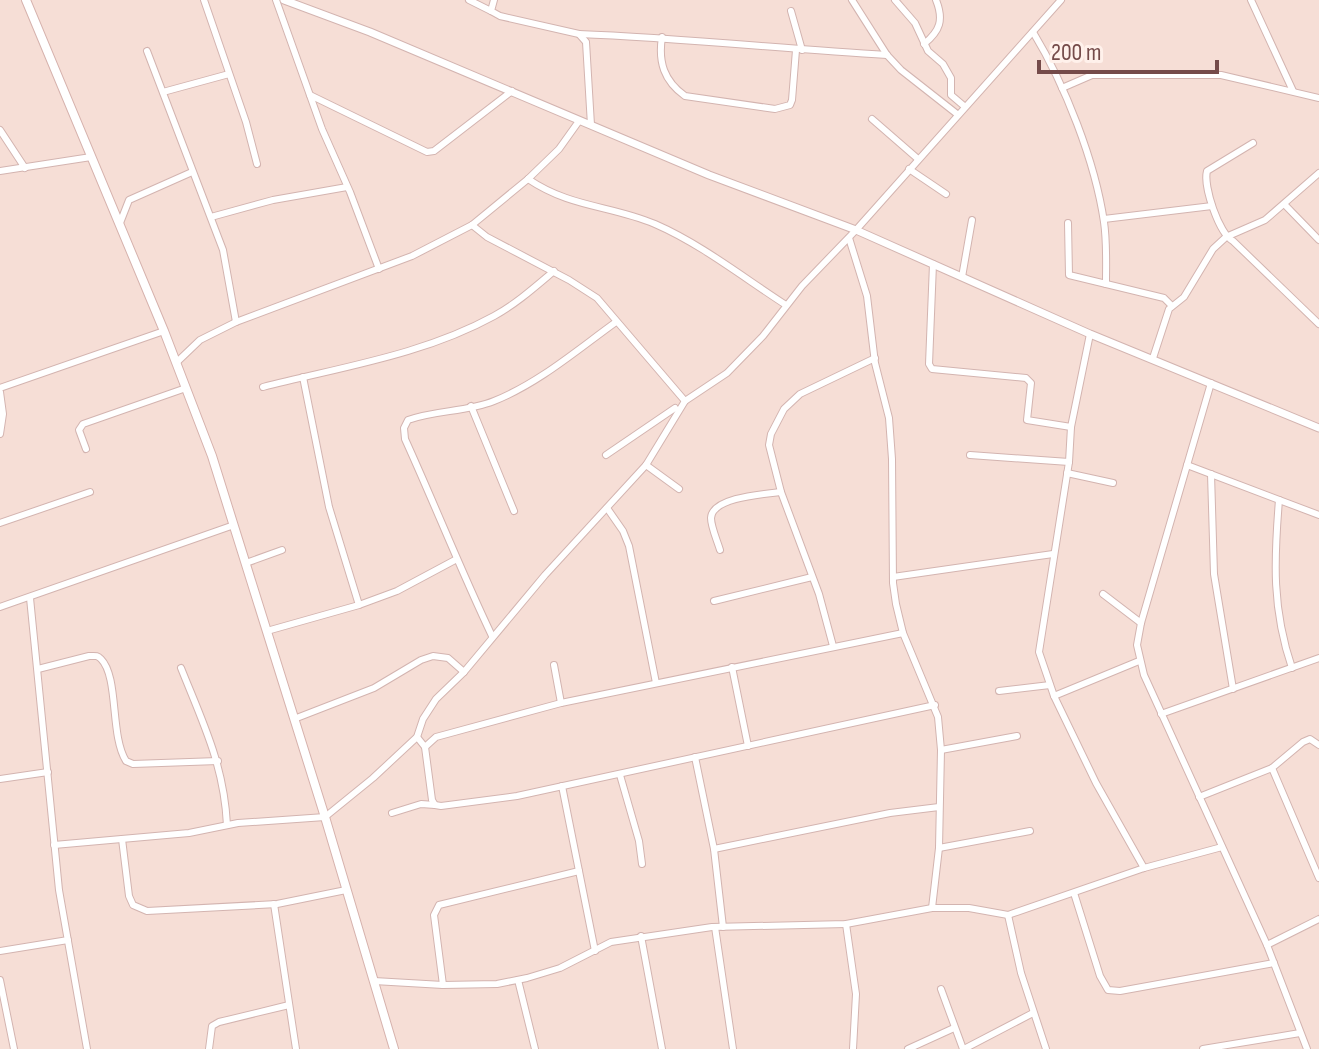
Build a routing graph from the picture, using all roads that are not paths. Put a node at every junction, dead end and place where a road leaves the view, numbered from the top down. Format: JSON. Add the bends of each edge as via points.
{"nodes":[{"id":1,"x":26,"y":0,"type":"edge"},
{"id":2,"x":204,"y":0,"type":"edge"},
{"id":3,"x":276,"y":0,"type":"edge"},
{"id":4,"x":284,"y":0,"type":"edge"},
{"id":5,"x":469,"y":0,"type":"edge"},
{"id":6,"x":494,"y":0,"type":"edge"},
{"id":7,"x":852,"y":0,"type":"edge"},
{"id":8,"x":895,"y":0,"type":"edge"},
{"id":9,"x":936,"y":0,"type":"edge"},
{"id":10,"x":1061,"y":0,"type":"edge"},
{"id":11,"x":1251,"y":0,"type":"edge"},
{"id":12,"x":491,"y":11,"type":"junction"},
{"id":13,"x":791,"y":11,"type":"dead end"},
{"id":14,"x":1033,"y":32,"type":"junction"},
{"id":15,"x":579,"y":34,"type":"junction"},
{"id":16,"x":662,"y":37,"type":"junction"},
{"id":17,"x":924,"y":44,"type":"junction"},
{"id":18,"x":799,"y":50,"type":"junction"},
{"id":19,"x":147,"y":51,"type":"dead end"},
{"id":20,"x":887,"y":55,"type":"junction"},
{"id":21,"x":229,"y":74,"type":"junction"},
{"id":22,"x":1062,"y":88,"type":"junction"},
{"id":23,"x":512,"y":91,"type":"junction"},
{"id":24,"x":1293,"y":91,"type":"junction"},
{"id":25,"x":163,"y":92,"type":"junction"},
{"id":26,"x":310,"y":95,"type":"junction"},
{"id":27,"x":1319,"y":98,"type":"edge"},
{"id":28,"x":964,"y":106,"type":"junction"},
{"id":29,"x":957,"y":114,"type":"junction"},
{"id":30,"x":872,"y":119,"type":"dead end"},
{"id":31,"x":579,"y":121,"type":"junction"},
{"id":32,"x":591,"y":125,"type":"junction"},
{"id":33,"x":0,"y":130,"type":"edge"},
{"id":34,"x":1253,"y":143,"type":"dead end"},
{"id":35,"x":91,"y":157,"type":"junction"},
{"id":36,"x":918,"y":159,"type":"junction"},
{"id":37,"x":257,"y":164,"type":"dead end"},
{"id":38,"x":25,"y":168,"type":"junction"},
{"id":39,"x":909,"y":169,"type":"junction"},
{"id":40,"x":0,"y":171,"type":"edge"},
{"id":41,"x":192,"y":172,"type":"junction"},
{"id":42,"x":1319,"y":173,"type":"edge"},
{"id":43,"x":528,"y":179,"type":"junction"},
{"id":44,"x":347,"y":187,"type":"junction"},
{"id":45,"x":946,"y":194,"type":"dead end"},
{"id":46,"x":110,"y":200,"type":"junction"},
{"id":47,"x":129,"y":200,"type":"junction"},
{"id":48,"x":1285,"y":205,"type":"junction"},
{"id":49,"x":1212,"y":206,"type":"junction"},
{"id":50,"x":211,"y":217,"type":"junction"},
{"id":51,"x":1104,"y":219,"type":"junction"},
{"id":52,"x":972,"y":220,"type":"dead end"},
{"id":53,"x":120,"y":223,"type":"junction"},
{"id":54,"x":1068,"y":223,"type":"dead end"},
{"id":55,"x":472,"y":225,"type":"junction"},
{"id":56,"x":856,"y":230,"type":"junction"},
{"id":57,"x":1226,"y":237,"type":"junction"},
{"id":58,"x":849,"y":238,"type":"junction"},
{"id":59,"x":1319,"y":240,"type":"edge"},
{"id":60,"x":933,"y":264,"type":"junction"},
{"id":61,"x":379,"y":269,"type":"junction"},
{"id":62,"x":554,"y":271,"type":"junction"},
{"id":63,"x":962,"y":277,"type":"junction"},
{"id":64,"x":1106,"y":284,"type":"junction"},
{"id":65,"x":786,"y":305,"type":"junction"},
{"id":66,"x":1172,"y":306,"type":"junction"},
{"id":67,"x":236,"y":322,"type":"junction"},
{"id":68,"x":616,"y":322,"type":"junction"},
{"id":69,"x":1319,"y":324,"type":"edge"},
{"id":70,"x":164,"y":331,"type":"junction"},
{"id":71,"x":1090,"y":334,"type":"junction"},
{"id":72,"x":875,"y":358,"type":"junction"},
{"id":73,"x":1153,"y":358,"type":"junction"},
{"id":74,"x":177,"y":362,"type":"junction"},
{"id":75,"x":303,"y":377,"type":"junction"},
{"id":76,"x":1211,"y":383,"type":"junction"},
{"id":77,"x":263,"y":387,"type":"dead end"},
{"id":78,"x":186,"y":388,"type":"junction"},
{"id":79,"x":0,"y":390,"type":"edge"},
{"id":80,"x":685,"y":401,"type":"junction"},
{"id":81,"x":471,"y":406,"type":"junction"},
{"id":82,"x":675,"y":408,"type":"dead end"},
{"id":83,"x":1071,"y":427,"type":"junction"},
{"id":84,"x":1319,"y":428,"type":"edge"},
{"id":85,"x":0,"y":434,"type":"edge"},
{"id":86,"x":86,"y":449,"type":"dead end"},
{"id":87,"x":606,"y":455,"type":"dead end"},
{"id":88,"x":970,"y":455,"type":"dead end"},
{"id":89,"x":1069,"y":462,"type":"junction"},
{"id":90,"x":646,"y":465,"type":"junction"},
{"id":91,"x":1187,"y":465,"type":"junction"},
{"id":92,"x":1067,"y":473,"type":"junction"},
{"id":93,"x":1211,"y":474,"type":"junction"},
{"id":94,"x":1113,"y":483,"type":"dead end"},
{"id":95,"x":679,"y":489,"type":"dead end"},
{"id":96,"x":90,"y":492,"type":"dead end"},
{"id":97,"x":781,"y":492,"type":"junction"},
{"id":98,"x":1279,"y":500,"type":"junction"},
{"id":99,"x":607,"y":508,"type":"junction"},
{"id":100,"x":514,"y":511,"type":"dead end"},
{"id":101,"x":1319,"y":515,"type":"edge"},
{"id":102,"x":0,"y":523,"type":"edge"},
{"id":103,"x":235,"y":525,"type":"junction"},
{"id":104,"x":282,"y":550,"type":"dead end"},
{"id":105,"x":720,"y":550,"type":"dead end"},
{"id":106,"x":1053,"y":554,"type":"junction"},
{"id":107,"x":455,"y":560,"type":"junction"},
{"id":108,"x":246,"y":563,"type":"junction"},
{"id":109,"x":812,"y":577,"type":"junction"},
{"id":110,"x":893,"y":577,"type":"junction"},
{"id":111,"x":1103,"y":594,"type":"dead end"},
{"id":112,"x":30,"y":598,"type":"junction"},
{"id":113,"x":714,"y":601,"type":"dead end"},
{"id":114,"x":359,"y":605,"type":"junction"},
{"id":115,"x":0,"y":607,"type":"edge"},
{"id":116,"x":1141,"y":623,"type":"junction"},
{"id":117,"x":267,"y":631,"type":"junction"},
{"id":118,"x":903,"y":633,"type":"junction"},
{"id":119,"x":492,"y":636,"type":"junction"},
{"id":120,"x":833,"y":646,"type":"junction"},
{"id":121,"x":1319,"y":658,"type":"edge"},
{"id":122,"x":1139,"y":661,"type":"junction"},
{"id":123,"x":554,"y":665,"type":"dead end"},
{"id":124,"x":732,"y":667,"type":"junction"},
{"id":125,"x":181,"y":668,"type":"dead end"},
{"id":126,"x":1292,"y":668,"type":"junction"},
{"id":127,"x":38,"y":669,"type":"junction"},
{"id":128,"x":464,"y":672,"type":"junction"},
{"id":129,"x":656,"y":683,"type":"junction"},
{"id":130,"x":1050,"y":685,"type":"junction"},
{"id":131,"x":1233,"y":689,"type":"junction"},
{"id":132,"x":999,"y":691,"type":"dead end"},
{"id":133,"x":1054,"y":696,"type":"junction"},
{"id":134,"x":561,"y":703,"type":"junction"},
{"id":135,"x":935,"y":705,"type":"junction"},
{"id":136,"x":1161,"y":714,"type":"junction"},
{"id":137,"x":294,"y":719,"type":"junction"},
{"id":138,"x":1319,"y":735,"type":"edge"},
{"id":139,"x":1017,"y":736,"type":"dead end"},
{"id":140,"x":417,"y":737,"type":"junction"},
{"id":141,"x":1310,"y":739,"type":"junction"},
{"id":142,"x":1319,"y":745,"type":"edge"},
{"id":143,"x":748,"y":746,"type":"junction"},
{"id":144,"x":425,"y":747,"type":"junction"},
{"id":145,"x":941,"y":750,"type":"junction"},
{"id":146,"x":695,"y":757,"type":"junction"},
{"id":147,"x":218,"y":761,"type":"junction"},
{"id":148,"x":1272,"y":768,"type":"junction"},
{"id":149,"x":48,"y":772,"type":"junction"},
{"id":150,"x":620,"y":775,"type":"junction"},
{"id":151,"x":0,"y":779,"type":"edge"},
{"id":152,"x":562,"y":786,"type":"junction"},
{"id":153,"x":1199,"y":797,"type":"junction"},
{"id":154,"x":435,"y":805,"type":"junction"},
{"id":155,"x":939,"y":807,"type":"junction"},
{"id":156,"x":392,"y":813,"type":"dead end"},
{"id":157,"x":325,"y":817,"type":"junction"},
{"id":158,"x":227,"y":825,"type":"junction"},
{"id":159,"x":1030,"y":831,"type":"dead end"},
{"id":160,"x":122,"y":839,"type":"junction"},
{"id":161,"x":54,"y":845,"type":"junction"},
{"id":162,"x":1222,"y":847,"type":"junction"},
{"id":163,"x":939,"y":848,"type":"junction"},
{"id":164,"x":714,"y":849,"type":"junction"},
{"id":165,"x":642,"y":864,"type":"dead end"},
{"id":166,"x":1144,"y":868,"type":"junction"},
{"id":167,"x":579,"y":871,"type":"junction"},
{"id":168,"x":1319,"y":878,"type":"edge"},
{"id":169,"x":346,"y":890,"type":"junction"},
{"id":170,"x":1074,"y":893,"type":"junction"},
{"id":171,"x":274,"y":904,"type":"junction"},
{"id":172,"x":932,"y":908,"type":"junction"},
{"id":173,"x":1008,"y":915,"type":"junction"},
{"id":174,"x":1319,"y":919,"type":"edge"},
{"id":175,"x":846,"y":924,"type":"junction"},
{"id":176,"x":715,"y":927,"type":"junction"},
{"id":177,"x":723,"y":927,"type":"junction"},
{"id":178,"x":641,"y":936,"type":"junction"},
{"id":179,"x":68,"y":940,"type":"junction"},
{"id":180,"x":1267,"y":945,"type":"junction"},
{"id":181,"x":0,"y":951,"type":"edge"},
{"id":182,"x":595,"y":951,"type":"junction"},
{"id":183,"x":1274,"y":963,"type":"junction"},
{"id":184,"x":0,"y":980,"type":"edge"},
{"id":185,"x":518,"y":980,"type":"junction"},
{"id":186,"x":374,"y":981,"type":"junction"},
{"id":187,"x":443,"y":985,"type":"junction"},
{"id":188,"x":941,"y":989,"type":"dead end"},
{"id":189,"x":289,"y":1005,"type":"junction"},
{"id":190,"x":1033,"y":1013,"type":"junction"},
{"id":191,"x":954,"y":1028,"type":"junction"},
{"id":192,"x":1300,"y":1033,"type":"junction"},
{"id":193,"x":14,"y":1049,"type":"edge"},
{"id":194,"x":87,"y":1049,"type":"edge"},
{"id":195,"x":209,"y":1049,"type":"edge"},
{"id":196,"x":296,"y":1049,"type":"edge"},
{"id":197,"x":394,"y":1049,"type":"edge"},
{"id":198,"x":535,"y":1049,"type":"edge"},
{"id":199,"x":662,"y":1049,"type":"edge"},
{"id":200,"x":733,"y":1049,"type":"edge"},
{"id":201,"x":853,"y":1049,"type":"edge"},
{"id":202,"x":908,"y":1049,"type":"edge"},
{"id":203,"x":963,"y":1049,"type":"edge"},
{"id":204,"x":1046,"y":1049,"type":"edge"},
{"id":205,"x":1203,"y":1049,"type":"edge"},
{"id":206,"x":1307,"y":1049,"type":"edge"}],
"edges":[{"from":1,"to":35,"type":"main road"},
{"from":2,"to":21,"type":"street"},
{"from":3,"to":26,"type":"street"},
{"from":4,"to":23,"type":"street"},
{"from":5,"to":12,"type":"street"},
{"from":6,"to":12,"type":"street"},
{"from":7,"to":20,"type":"street"},
{"from":8,"to":17,"type":"street","via":[[915,23]]},
{"from":9,"to":17,"type":"street","via":[[941,19],[936,35]]},
{"from":10,"to":14,"type":"street"},
{"from":11,"to":24,"type":"street"},
{"from":12,"to":15,"type":"street"},
{"from":13,"to":18,"type":"street"},
{"from":14,"to":22,"type":"street"},
{"from":14,"to":28,"type":"street"},
{"from":15,"to":16,"type":"street"},
{"from":15,"to":32,"type":"street","via":[[586,42]]},
{"from":16,"to":18,"type":"street"},
{"from":16,"to":18,"type":"street","via":[[663,70],[685,96],[775,109],[790,105]]},
{"from":17,"to":28,"type":"street","via":[[943,64],[951,78],[951,95]]},
{"from":18,"to":20,"type":"street"},
{"from":19,"to":25,"type":"street"},
{"from":20,"to":29,"type":"street"},
{"from":21,"to":25,"type":"street"},
{"from":21,"to":37,"type":"street"},
{"from":22,"to":24,"type":"street","via":[[1092,75],[1206,74]]},
{"from":22,"to":51,"type":"street"},
{"from":23,"to":26,"type":"street","via":[[427,152]]},
{"from":23,"to":31,"type":"street"},
{"from":24,"to":27,"type":"street"},
{"from":25,"to":41,"type":"street"},
{"from":26,"to":44,"type":"street"},
{"from":28,"to":29,"type":"street"},
{"from":29,"to":36,"type":"street"},
{"from":30,"to":36,"type":"street"},
{"from":31,"to":32,"type":"street"},
{"from":31,"to":43,"type":"street"},
{"from":32,"to":56,"type":"street"},
{"from":33,"to":38,"type":"street"},
{"from":34,"to":49,"type":"street","via":[[1207,171]]},
{"from":35,"to":38,"type":"street"},
{"from":35,"to":46,"type":"main road"},
{"from":36,"to":39,"type":"street"},
{"from":38,"to":40,"type":"street"},
{"from":39,"to":45,"type":"street"},
{"from":39,"to":56,"type":"street"},
{"from":41,"to":47,"type":"street"},
{"from":41,"to":50,"type":"street"},
{"from":42,"to":48,"type":"street"},
{"from":43,"to":55,"type":"street"},
{"from":43,"to":65,"type":"street","via":[[573,202],[654,224]]},
{"from":44,"to":50,"type":"street"},
{"from":44,"to":61,"type":"street"},
{"from":46,"to":47,"type":"street"},
{"from":46,"to":53,"type":"main road"},
{"from":47,"to":53,"type":"street"},
{"from":48,"to":57,"type":"street","via":[[1254,227]]},
{"from":48,"to":59,"type":"street"},
{"from":49,"to":51,"type":"street"},
{"from":49,"to":57,"type":"street"},
{"from":50,"to":67,"type":"street","via":[[227,266]]},
{"from":51,"to":64,"type":"street"},
{"from":52,"to":63,"type":"street"},
{"from":53,"to":70,"type":"main road"},
{"from":54,"to":64,"type":"street","via":[[1069,275]]},
{"from":55,"to":61,"type":"street"},
{"from":55,"to":62,"type":"street"},
{"from":56,"to":58,"type":"street"},
{"from":56,"to":60,"type":"street"},
{"from":57,"to":66,"type":"street"},
{"from":57,"to":69,"type":"street"},
{"from":58,"to":65,"type":"street"},
{"from":58,"to":72,"type":"street","via":[[867,296]]},
{"from":60,"to":63,"type":"street"},
{"from":60,"to":83,"type":"street","via":[[932,369],[1026,378],[1031,383],[1027,420]]},
{"from":61,"to":67,"type":"street"},
{"from":62,"to":68,"type":"street","via":[[597,298]]},
{"from":62,"to":75,"type":"street","via":[[494,315],[458,332],[387,358]]},
{"from":63,"to":71,"type":"street"},
{"from":64,"to":66,"type":"street","via":[[1164,298]]},
{"from":65,"to":80,"type":"street","via":[[727,373]]},
{"from":66,"to":73,"type":"street"},
{"from":67,"to":74,"type":"street","via":[[200,340]]},
{"from":68,"to":80,"type":"street"},
{"from":68,"to":81,"type":"street","via":[[536,379],[492,402]]},
{"from":70,"to":74,"type":"main road"},
{"from":70,"to":79,"type":"street"},
{"from":71,"to":73,"type":"street"},
{"from":71,"to":83,"type":"street"},
{"from":72,"to":97,"type":"street","via":[[807,390],[784,409],[769,445]]},
{"from":72,"to":110,"type":"street","via":[[889,418]]},
{"from":73,"to":76,"type":"street"},
{"from":74,"to":78,"type":"main road"},
{"from":75,"to":77,"type":"street"},
{"from":75,"to":114,"type":"street","via":[[329,507]]},
{"from":76,"to":84,"type":"street"},
{"from":76,"to":91,"type":"street"},
{"from":78,"to":86,"type":"street","via":[[83,424],[79,430]]},
{"from":78,"to":103,"type":"main road"},
{"from":79,"to":85,"type":"street"},
{"from":80,"to":90,"type":"street"},
{"from":81,"to":100,"type":"street"},
{"from":81,"to":107,"type":"street","via":[[426,414],[408,420],[404,428]]},
{"from":82,"to":87,"type":"street"},
{"from":83,"to":89,"type":"street"},
{"from":88,"to":89,"type":"street"},
{"from":89,"to":92,"type":"street"},
{"from":90,"to":95,"type":"street"},
{"from":90,"to":99,"type":"street"},
{"from":91,"to":93,"type":"street"},
{"from":91,"to":116,"type":"street"},
{"from":92,"to":94,"type":"street"},
{"from":92,"to":106,"type":"street"},
{"from":93,"to":98,"type":"street"},
{"from":93,"to":131,"type":"street","via":[[1214,574]]},
{"from":96,"to":102,"type":"street"},
{"from":97,"to":105,"type":"street","via":[[727,501],[713,511]]},
{"from":97,"to":109,"type":"street"},
{"from":98,"to":101,"type":"street"},
{"from":98,"to":126,"type":"street","via":[[1274,584],[1279,627]]},
{"from":99,"to":119,"type":"street"},
{"from":99,"to":129,"type":"street","via":[[629,546]]},
{"from":103,"to":108,"type":"main road"},
{"from":103,"to":112,"type":"street"},
{"from":104,"to":108,"type":"street"},
{"from":106,"to":110,"type":"street"},
{"from":106,"to":130,"type":"street","via":[[1039,652]]},
{"from":107,"to":114,"type":"street"},
{"from":107,"to":119,"type":"street"},
{"from":108,"to":117,"type":"main road"},
{"from":109,"to":113,"type":"street"},
{"from":109,"to":120,"type":"street"},
{"from":110,"to":118,"type":"street"},
{"from":111,"to":116,"type":"street"},
{"from":112,"to":115,"type":"street"},
{"from":112,"to":127,"type":"street"},
{"from":114,"to":117,"type":"street"},
{"from":116,"to":122,"type":"street"},
{"from":117,"to":137,"type":"main road"},
{"from":118,"to":120,"type":"street"},
{"from":118,"to":135,"type":"street"},
{"from":119,"to":128,"type":"street"},
{"from":120,"to":124,"type":"street"},
{"from":121,"to":126,"type":"street"},
{"from":122,"to":133,"type":"street"},
{"from":122,"to":136,"type":"street"},
{"from":123,"to":134,"type":"street"},
{"from":124,"to":129,"type":"street"},
{"from":124,"to":143,"type":"street"},
{"from":125,"to":147,"type":"street"},
{"from":126,"to":131,"type":"street"},
{"from":127,"to":147,"type":"street","via":[[89,656],[103,660],[126,761]]},
{"from":127,"to":149,"type":"street"},
{"from":128,"to":137,"type":"street","via":[[448,658],[433,656],[374,688]]},
{"from":128,"to":140,"type":"street","via":[[436,699]]},
{"from":129,"to":134,"type":"street"},
{"from":130,"to":132,"type":"street"},
{"from":130,"to":133,"type":"street"},
{"from":131,"to":136,"type":"street"},
{"from":133,"to":166,"type":"street"},
{"from":134,"to":144,"type":"street","via":[[436,737]]},
{"from":135,"to":143,"type":"street"},
{"from":135,"to":145,"type":"street"},
{"from":136,"to":153,"type":"street"},
{"from":137,"to":157,"type":"main road"},
{"from":138,"to":141,"type":"street"},
{"from":139,"to":145,"type":"street"},
{"from":140,"to":144,"type":"street"},
{"from":140,"to":157,"type":"street"},
{"from":141,"to":142,"type":"street"},
{"from":141,"to":148,"type":"street"},
{"from":143,"to":146,"type":"street"},
{"from":144,"to":154,"type":"street"},
{"from":145,"to":155,"type":"street"},
{"from":146,"to":150,"type":"street"},
{"from":146,"to":164,"type":"street"},
{"from":147,"to":158,"type":"street"},
{"from":148,"to":153,"type":"street"},
{"from":148,"to":168,"type":"street"},
{"from":149,"to":151,"type":"street"},
{"from":149,"to":161,"type":"street"},
{"from":150,"to":152,"type":"street"},
{"from":150,"to":165,"type":"street"},
{"from":152,"to":154,"type":"street"},
{"from":152,"to":167,"type":"street"},
{"from":153,"to":162,"type":"street"},
{"from":154,"to":156,"type":"street"},
{"from":155,"to":163,"type":"street"},
{"from":155,"to":164,"type":"street"},
{"from":157,"to":158,"type":"street"},
{"from":157,"to":169,"type":"main road"},
{"from":158,"to":160,"type":"street"},
{"from":159,"to":163,"type":"street"},
{"from":160,"to":161,"type":"street"},
{"from":160,"to":171,"type":"street","via":[[129,896],[133,905],[147,911]]},
{"from":161,"to":179,"type":"street"},
{"from":162,"to":166,"type":"street"},
{"from":162,"to":180,"type":"street"},
{"from":163,"to":172,"type":"street"},
{"from":164,"to":177,"type":"street"},
{"from":166,"to":170,"type":"street"},
{"from":167,"to":182,"type":"street"},
{"from":167,"to":187,"type":"street","via":[[439,905],[434,915]]},
{"from":169,"to":171,"type":"street"},
{"from":169,"to":186,"type":"main road"},
{"from":170,"to":173,"type":"street"},
{"from":170,"to":183,"type":"street","via":[[1108,990]]},
{"from":171,"to":189,"type":"street"},
{"from":172,"to":173,"type":"street"},
{"from":172,"to":175,"type":"street"},
{"from":173,"to":190,"type":"street"},
{"from":174,"to":180,"type":"street"},
{"from":175,"to":177,"type":"street"},
{"from":175,"to":201,"type":"street","via":[[856,994]]},
{"from":176,"to":177,"type":"street"},
{"from":176,"to":178,"type":"street"},
{"from":176,"to":200,"type":"street"},
{"from":178,"to":182,"type":"street"},
{"from":178,"to":199,"type":"street"},
{"from":179,"to":181,"type":"street"},
{"from":179,"to":194,"type":"street"},
{"from":180,"to":183,"type":"street"},
{"from":182,"to":185,"type":"street"},
{"from":183,"to":192,"type":"street"},
{"from":184,"to":193,"type":"street"},
{"from":185,"to":187,"type":"street"},
{"from":185,"to":198,"type":"street"},
{"from":186,"to":187,"type":"street"},
{"from":186,"to":197,"type":"main road"},
{"from":188,"to":191,"type":"street"},
{"from":189,"to":195,"type":"street","via":[[212,1026]]},
{"from":189,"to":196,"type":"street"},
{"from":190,"to":203,"type":"street"},
{"from":190,"to":204,"type":"street"},
{"from":191,"to":202,"type":"street"},
{"from":191,"to":203,"type":"street"},
{"from":192,"to":205,"type":"street"},
{"from":192,"to":206,"type":"street"}]}
